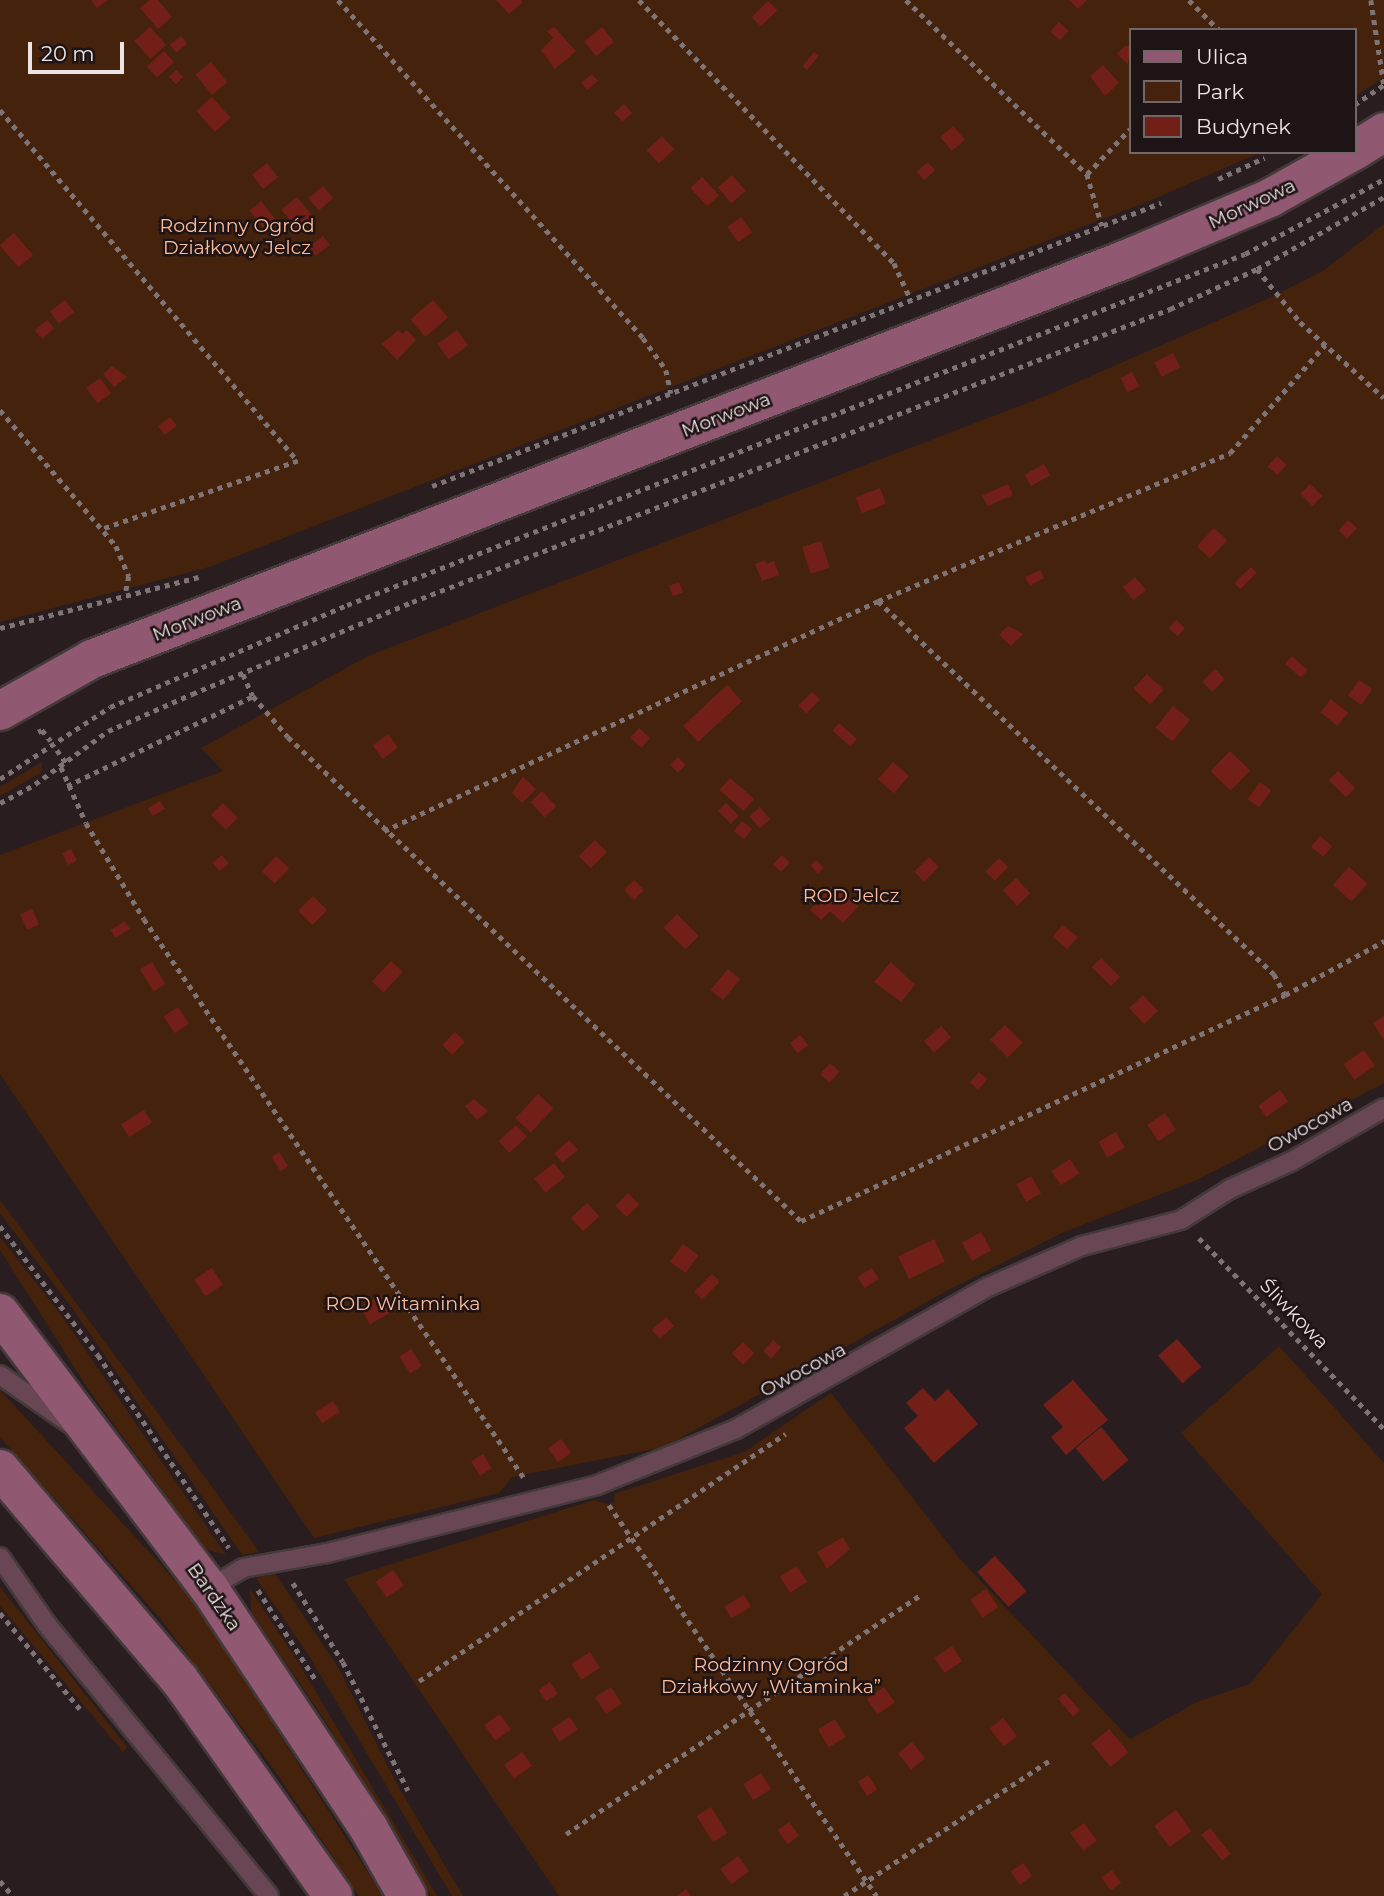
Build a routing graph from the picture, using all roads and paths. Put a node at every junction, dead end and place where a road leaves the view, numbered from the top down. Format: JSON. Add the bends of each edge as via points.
{"nodes":[{"id":1,"x":338,"y":0,"type":"edge"},
{"id":2,"x":639,"y":0,"type":"edge"},
{"id":3,"x":906,"y":0,"type":"edge"},
{"id":4,"x":1189,"y":0,"type":"edge"},
{"id":5,"x":1371,"y":0,"type":"edge"},
{"id":6,"x":1217,"y":28,"type":"edge"},
{"id":7,"x":1384,"y":85,"type":"edge"},
{"id":8,"x":1356,"y":104,"type":"edge"},
{"id":9,"x":0,"y":110,"type":"edge"},
{"id":10,"x":1128,"y":131,"type":"edge"},
{"id":11,"x":1384,"y":132,"type":"edge"},
{"id":12,"x":1356,"y":149,"type":"edge"},
{"id":13,"x":1270,"y":154,"type":"edge"},
{"id":14,"x":1348,"y":154,"type":"edge"},
{"id":15,"x":1087,"y":174,"type":"junction"},
{"id":16,"x":1384,"y":179,"type":"edge"},
{"id":17,"x":1205,"y":184,"type":"dead end"},
{"id":18,"x":1384,"y":197,"type":"edge"},
{"id":19,"x":1171,"y":199,"type":"dead end"},
{"id":20,"x":1102,"y":226,"type":"junction"},
{"id":21,"x":1257,"y":270,"type":"junction"},
{"id":22,"x":911,"y":300,"type":"junction"},
{"id":23,"x":1325,"y":345,"type":"junction"},
{"id":24,"x":671,"y":393,"type":"junction"},
{"id":25,"x":1384,"y":398,"type":"edge"},
{"id":26,"x":0,"y":410,"type":"edge"},
{"id":27,"x":429,"y":487,"type":"dead end"},
{"id":28,"x":103,"y":529,"type":"junction"},
{"id":29,"x":209,"y":574,"type":"dead end"},
{"id":30,"x":125,"y":596,"type":"junction"},
{"id":31,"x":878,"y":601,"type":"junction"},
{"id":32,"x":0,"y":628,"type":"edge"},
{"id":33,"x":92,"y":659,"type":"junction"},
{"id":34,"x":243,"y":673,"type":"junction"},
{"id":35,"x":0,"y":678,"type":"edge"},
{"id":36,"x":253,"y":696,"type":"junction"},
{"id":37,"x":0,"y":711,"type":"edge"},
{"id":38,"x":57,"y":750,"type":"dead end"},
{"id":39,"x":66,"y":763,"type":"junction"},
{"id":40,"x":61,"y":767,"type":"junction"},
{"id":41,"x":0,"y":779,"type":"edge"},
{"id":42,"x":67,"y":786,"type":"junction"},
{"id":43,"x":0,"y":803,"type":"edge"},
{"id":44,"x":384,"y":831,"type":"junction"},
{"id":45,"x":1384,"y":941,"type":"edge"},
{"id":46,"x":1285,"y":995,"type":"junction"},
{"id":47,"x":1384,"y":1108,"type":"edge"},
{"id":48,"x":1181,"y":1220,"type":"junction"},
{"id":49,"x":0,"y":1226,"type":"edge"},
{"id":50,"x":0,"y":1313,"type":"edge"},
{"id":51,"x":0,"y":1375,"type":"edge"},
{"id":52,"x":1384,"y":1429,"type":"edge"},
{"id":53,"x":785,"y":1434,"type":"dead end"},
{"id":54,"x":96,"y":1439,"type":"junction"},
{"id":55,"x":0,"y":1469,"type":"edge"},
{"id":56,"x":523,"y":1474,"type":"dead end"},
{"id":57,"x":608,"y":1504,"type":"dead end"},
{"id":58,"x":631,"y":1538,"type":"junction"},
{"id":59,"x":0,"y":1557,"type":"edge"},
{"id":60,"x":235,"y":1557,"type":"dead end"},
{"id":61,"x":288,"y":1576,"type":"dead end"},
{"id":62,"x":209,"y":1588,"type":"junction"},
{"id":63,"x":922,"y":1594,"type":"dead end"},
{"id":64,"x":419,"y":1681,"type":"dead end"},
{"id":65,"x":750,"y":1711,"type":"junction"},
{"id":66,"x":1052,"y":1759,"type":"dead end"},
{"id":67,"x":408,"y":1790,"type":"dead end"},
{"id":68,"x":566,"y":1834,"type":"dead end"},
{"id":69,"x":0,"y":1881,"type":"edge"},
{"id":70,"x":867,"y":1881,"type":"junction"},
{"id":71,"x":13,"y":1896,"type":"edge"},
{"id":72,"x":269,"y":1896,"type":"edge"},
{"id":73,"x":333,"y":1896,"type":"edge"},
{"id":74,"x":407,"y":1896,"type":"edge"},
{"id":75,"x":844,"y":1896,"type":"edge"},
{"id":76,"x":877,"y":1896,"type":"edge"}],
"edges":[{"from":1,"to":24,"type":"path","via":[[643,338],[666,370]]},
{"from":2,"to":22,"type":"path","via":[[894,263]]},
{"from":3,"to":15,"type":"path"},
{"from":4,"to":6,"type":"path"},
{"from":5,"to":7,"type":"path"},
{"from":7,"to":8,"type":"path"},
{"from":9,"to":28,"type":"path","via":[[298,461]]},
{"from":10,"to":15,"type":"path"},
{"from":11,"to":12,"type":"street","name":"Morwowa"},
{"from":13,"to":17,"type":"path"},
{"from":14,"to":33,"type":"street","name":"Morwowa","via":[[1270,198],[1124,260]]},
{"from":15,"to":20,"type":"path"},
{"from":16,"to":41,"type":"path","via":[[1245,254],[347,605],[122,702]]},
{"from":18,"to":21,"type":"path"},
{"from":19,"to":20,"type":"path"},
{"from":20,"to":22,"type":"path"},
{"from":21,"to":23,"type":"path","via":[[1274,296]]},
{"from":21,"to":34,"type":"path","via":[[1170,309],[412,602]]},
{"from":22,"to":24,"type":"path"},
{"from":23,"to":25,"type":"path"},
{"from":23,"to":31,"type":"path","via":[[1230,453]]},
{"from":24,"to":27,"type":"path"},
{"from":26,"to":28,"type":"path"},
{"from":28,"to":30,"type":"path","via":[[127,567]]},
{"from":29,"to":30,"type":"path"},
{"from":30,"to":32,"type":"path"},
{"from":31,"to":44,"type":"path"},
{"from":31,"to":46,"type":"path","via":[[1274,974]]},
{"from":33,"to":35,"type":"street","name":"Morwowa"},
{"from":33,"to":37,"type":"street","name":"Morwowa"},
{"from":34,"to":36,"type":"path"},
{"from":34,"to":39,"type":"path","via":[[108,731]]},
{"from":36,"to":42,"type":"path"},
{"from":36,"to":44,"type":"path"},
{"from":38,"to":39,"type":"path"},
{"from":39,"to":40,"type":"path"},
{"from":40,"to":42,"type":"path"},
{"from":40,"to":43,"type":"path"},
{"from":42,"to":56,"type":"path","via":[[144,919]]},
{"from":44,"to":46,"type":"path","via":[[801,1221]]},
{"from":45,"to":46,"type":"path"},
{"from":47,"to":48,"type":"lane","name":"Owocowa"},
{"from":48,"to":52,"type":"path","name":"Śliwkowa"},
{"from":48,"to":62,"type":"lane","name":"Owocowa","via":[[1082,1245],[988,1287],[736,1429],[597,1485],[327,1553],[243,1568]]},
{"from":49,"to":60,"type":"path","via":[[97,1355]]},
{"from":50,"to":54,"type":"street","name":"Bardzka"},
{"from":51,"to":54,"type":"lane"},
{"from":53,"to":58,"type":"path"},
{"from":54,"to":62,"type":"street","name":"Bardzka"},
{"from":55,"to":73,"type":"street","via":[[179,1679],[296,1837]]},
{"from":57,"to":58,"type":"path"},
{"from":58,"to":64,"type":"path"},
{"from":58,"to":65,"type":"path"},
{"from":59,"to":72,"type":"lane","via":[[48,1626]]},
{"from":61,"to":67,"type":"path","via":[[343,1662]]},
{"from":62,"to":74,"type":"street","name":"Bardzka","via":[[369,1829]]},
{"from":63,"to":65,"type":"path"},
{"from":65,"to":68,"type":"path"},
{"from":65,"to":70,"type":"path"},
{"from":66,"to":70,"type":"path"},
{"from":69,"to":71,"type":"path"},
{"from":70,"to":75,"type":"path"},
{"from":70,"to":76,"type":"path"}]}
